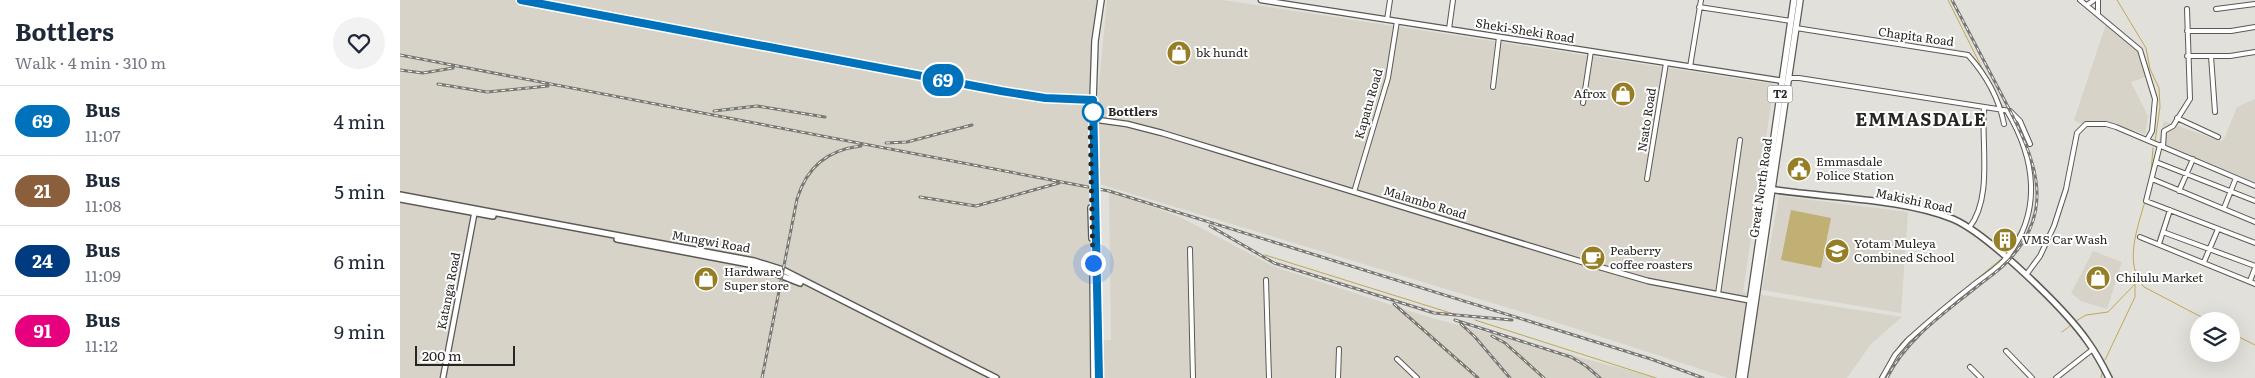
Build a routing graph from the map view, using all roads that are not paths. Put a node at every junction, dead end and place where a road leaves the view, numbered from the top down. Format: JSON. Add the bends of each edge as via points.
{"nodes":[{"id":1,"x":521,"y":0,"type":"edge"},
{"id":2,"x":561,"y":0,"type":"edge"},
{"id":3,"x":1099,"y":0,"type":"edge"},
{"id":4,"x":1261,"y":0,"type":"edge"},
{"id":5,"x":1390,"y":0,"type":"edge"},
{"id":6,"x":1453,"y":0,"type":"edge"},
{"id":7,"x":1700,"y":0,"type":"edge"},
{"id":8,"x":1794,"y":0,"type":"edge"},
{"id":9,"x":1800,"y":0,"type":"edge"},
{"id":10,"x":2080,"y":0,"type":"edge"},
{"id":11,"x":2096,"y":0,"type":"edge"},
{"id":12,"x":1279,"y":1,"type":"edge"},
{"id":13,"x":2087,"y":4,"type":"junction"},
{"id":14,"x":2255,"y":4,"type":"edge"},
{"id":15,"x":560,"y":7,"type":"junction"},
{"id":16,"x":1699,"y":7,"type":"junction"},
{"id":17,"x":2187,"y":8,"type":"dead end"},
{"id":18,"x":2216,"y":9,"type":"dead end"},
{"id":19,"x":2098,"y":14,"type":"junction"},
{"id":20,"x":1387,"y":20,"type":"junction"},
{"id":21,"x":1398,"y":21,"type":"junction"},
{"id":22,"x":1791,"y":21,"type":"junction"},
{"id":23,"x":2255,"y":27,"type":"edge"},
{"id":24,"x":1796,"y":28,"type":"junction"},
{"id":25,"x":1449,"y":29,"type":"junction"},
{"id":26,"x":2187,"y":31,"type":"junction"},
{"id":27,"x":1499,"y":37,"type":"junction"},
{"id":28,"x":1591,"y":51,"type":"junction"},
{"id":29,"x":2255,"y":52,"type":"edge"},
{"id":30,"x":2187,"y":56,"type":"junction"},
{"id":31,"x":2211,"y":56,"type":"junction"},
{"id":32,"x":1666,"y":63,"type":"junction"},
{"id":33,"x":1690,"y":67,"type":"junction"},
{"id":34,"x":1784,"y":81,"type":"junction"},
{"id":35,"x":1493,"y":86,"type":"dead end"},
{"id":36,"x":1092,"y":100,"type":"junction"},
{"id":37,"x":1583,"y":103,"type":"dead end"},
{"id":38,"x":1984,"y":109,"type":"junction"},
{"id":39,"x":2001,"y":111,"type":"junction"},
{"id":40,"x":2007,"y":111,"type":"junction"},
{"id":41,"x":2215,"y":112,"type":"dead end"},
{"id":42,"x":2177,"y":118,"type":"junction"},
{"id":43,"x":1092,"y":119,"type":"junction"},
{"id":44,"x":2004,"y":124,"type":"dead end"},
{"id":45,"x":2218,"y":137,"type":"dead end"},
{"id":46,"x":1740,"y":140,"type":"dead end"},
{"id":47,"x":2146,"y":140,"type":"junction"},
{"id":48,"x":2030,"y":144,"type":"dead end"},
{"id":49,"x":2162,"y":146,"type":"junction"},
{"id":50,"x":2193,"y":159,"type":"junction"},
{"id":51,"x":2156,"y":162,"type":"junction"},
{"id":52,"x":2187,"y":173,"type":"junction"},
{"id":53,"x":2236,"y":178,"type":"junction"},
{"id":54,"x":1647,"y":179,"type":"dead end"},
{"id":55,"x":2152,"y":179,"type":"junction"},
{"id":56,"x":2255,"y":186,"type":"edge"},
{"id":57,"x":1769,"y":188,"type":"junction"},
{"id":58,"x":2179,"y":191,"type":"junction"},
{"id":59,"x":2231,"y":191,"type":"junction"},
{"id":60,"x":1354,"y":192,"type":"junction"},
{"id":61,"x":400,"y":195,"type":"edge"},
{"id":62,"x":400,"y":199,"type":"edge"},
{"id":63,"x":2255,"y":201,"type":"edge"},
{"id":64,"x":2224,"y":208,"type":"junction"},
{"id":65,"x":475,"y":210,"type":"junction"},
{"id":66,"x":2170,"y":210,"type":"junction"},
{"id":67,"x":2255,"y":222,"type":"edge"},
{"id":68,"x":564,"y":228,"type":"junction"},
{"id":69,"x":1969,"y":228,"type":"junction"},
{"id":70,"x":2218,"y":229,"type":"junction"},
{"id":71,"x":2163,"y":232,"type":"junction"},
{"id":72,"x":2140,"y":237,"type":"dead end"},
{"id":73,"x":2255,"y":243,"type":"edge"},
{"id":74,"x":2159,"y":244,"type":"junction"},
{"id":75,"x":1190,"y":249,"type":"dead end"},
{"id":76,"x":2209,"y":249,"type":"junction"},
{"id":77,"x":2006,"y":258,"type":"junction"},
{"id":78,"x":2204,"y":262,"type":"junction"},
{"id":79,"x":2255,"y":267,"type":"edge"},
{"id":80,"x":2025,"y":276,"type":"junction"},
{"id":81,"x":1266,"y":280,"type":"dead end"},
{"id":82,"x":2250,"y":282,"type":"junction"},
{"id":83,"x":2255,"y":284,"type":"edge"},
{"id":84,"x":1718,"y":294,"type":"junction"},
{"id":85,"x":1751,"y":301,"type":"junction"},
{"id":86,"x":1339,"y":349,"type":"dead end"},
{"id":87,"x":2093,"y":349,"type":"junction"},
{"id":88,"x":2006,"y":351,"type":"dead end"},
{"id":89,"x":1397,"y":359,"type":"dead end"},
{"id":90,"x":1970,"y":367,"type":"dead end"},
{"id":91,"x":443,"y":378,"type":"edge"},
{"id":92,"x":988,"y":378,"type":"edge"},
{"id":93,"x":996,"y":378,"type":"edge"},
{"id":94,"x":1094,"y":378,"type":"edge"},
{"id":95,"x":1099,"y":378,"type":"edge"},
{"id":96,"x":1193,"y":378,"type":"edge"},
{"id":97,"x":1269,"y":378,"type":"edge"},
{"id":98,"x":1338,"y":378,"type":"edge"},
{"id":99,"x":1417,"y":378,"type":"edge"},
{"id":100,"x":1739,"y":378,"type":"edge"},
{"id":101,"x":1744,"y":378,"type":"edge"},
{"id":102,"x":1882,"y":378,"type":"edge"},
{"id":103,"x":1981,"y":378,"type":"edge"},
{"id":104,"x":2032,"y":378,"type":"edge"},
{"id":105,"x":2056,"y":378,"type":"edge"},
{"id":106,"x":2109,"y":378,"type":"edge"}],
"edges":[{"from":1,"to":15,"type":"street"},
{"from":2,"to":15,"type":"street"},
{"from":3,"to":36,"type":"main road"},
{"from":4,"to":12,"type":"street","name":"Sheki-Sheki Road"},
{"from":5,"to":20,"type":"street"},
{"from":6,"to":25,"type":"street"},
{"from":7,"to":16,"type":"street"},
{"from":8,"to":22,"type":"main road","name":"Great North Road","number":"T2"},
{"from":9,"to":24,"type":"main road","name":"Great North Road","number":"T2"},
{"from":10,"to":13,"type":"street"},
{"from":11,"to":13,"type":"street"},
{"from":11,"to":19,"type":"street"},
{"from":12,"to":20,"type":"street","name":"Sheki-Sheki Road"},
{"from":13,"to":19,"type":"street"},
{"from":14,"to":18,"type":"street"},
{"from":15,"to":36,"type":"street","via":[[1001,91],[1045,98]]},
{"from":16,"to":22,"type":"street"},
{"from":16,"to":33,"type":"street"},
{"from":17,"to":26,"type":"street"},
{"from":19,"to":47,"type":"street","via":[[2140,50],[2156,99],[2152,131]]},
{"from":20,"to":21,"type":"street","name":"Sheki-Sheki Road"},
{"from":21,"to":25,"type":"street","name":"Sheki-Sheki Road"},
{"from":21,"to":60,"type":"street","name":"Kapatu Road","via":[[1388,78]]},
{"from":22,"to":34,"type":"main road","name":"Great North Road","number":"T2"},
{"from":23,"to":26,"type":"street","via":[[2231,31]]},
{"from":24,"to":34,"type":"main road","name":"Great North Road","number":"T2"},
{"from":24,"to":39,"type":"street","name":"Chapita Road","via":[[1968,55],[1988,81]]},
{"from":25,"to":27,"type":"street","name":"Sheki-Sheki Road"},
{"from":26,"to":30,"type":"street"},
{"from":27,"to":28,"type":"street","name":"Sheki-Sheki Road"},
{"from":27,"to":35,"type":"street"},
{"from":28,"to":32,"type":"street","name":"Sheki-Sheki Road"},
{"from":28,"to":37,"type":"street"},
{"from":29,"to":31,"type":"street"},
{"from":30,"to":31,"type":"street"},
{"from":30,"to":42,"type":"street","via":[[2190,99]]},
{"from":31,"to":41,"type":"street"},
{"from":32,"to":33,"type":"street","name":"Sheki-Sheki Road"},
{"from":32,"to":54,"type":"street","name":"Nsato Road"},
{"from":33,"to":34,"type":"street","name":"Sheki-Sheki Road"},
{"from":34,"to":38,"type":"street","via":[[1799,78]]},
{"from":34,"to":57,"type":"main road","name":"Great North Road","number":"T2"},
{"from":36,"to":43,"type":"main road"},
{"from":38,"to":39,"type":"street"},
{"from":38,"to":69,"type":"street","via":[[1986,177]]},
{"from":39,"to":40,"type":"street"},
{"from":39,"to":44,"type":"street","name":"Chapita Road"},
{"from":40,"to":48,"type":"street","via":[[2020,121]]},
{"from":40,"to":77,"type":"street","via":[[2026,152],[2033,197],[2026,225]]},
{"from":42,"to":45,"type":"street"},
{"from":42,"to":49,"type":"street","via":[[2164,131]]},
{"from":43,"to":60,"type":"street","name":"Malambo Road","via":[[1162,133]]},
{"from":43,"to":94,"type":"main road"},
{"from":43,"to":95,"type":"main road"},
{"from":46,"to":84,"type":"street"},
{"from":47,"to":49,"type":"street"},
{"from":47,"to":80,"type":"street","via":[[2106,124],[2086,124],[2080,128],[2054,226],[2040,256]]},
{"from":49,"to":50,"type":"street"},
{"from":49,"to":51,"type":"street"},
{"from":50,"to":52,"type":"street"},
{"from":50,"to":53,"type":"street"},
{"from":51,"to":52,"type":"street"},
{"from":51,"to":55,"type":"street"},
{"from":52,"to":58,"type":"street"},
{"from":52,"to":59,"type":"street"},
{"from":53,"to":56,"type":"street"},
{"from":53,"to":59,"type":"street"},
{"from":55,"to":58,"type":"street"},
{"from":55,"to":66,"type":"street","via":[[2146,201]]},
{"from":57,"to":69,"type":"main road","name":"Makishi Road","via":[[1910,208],[1946,217]]},
{"from":57,"to":85,"type":"main road","name":"Great North Road","number":"T2"},
{"from":58,"to":64,"type":"street"},
{"from":59,"to":63,"type":"street"},
{"from":59,"to":64,"type":"street"},
{"from":60,"to":84,"type":"street","name":"Malambo Road","via":[[1648,281]]},
{"from":61,"to":65,"type":"main road","name":"Mungwi Road"},
{"from":62,"to":65,"type":"main road","name":"Mungwi Road"},
{"from":64,"to":67,"type":"street"},
{"from":65,"to":68,"type":"main road","name":"Mungwi Road"},
{"from":65,"to":91,"type":"street","name":"Katanga Road"},
{"from":66,"to":70,"type":"street"},
{"from":66,"to":71,"type":"street"},
{"from":68,"to":92,"type":"main road","name":"Mungwi Road","via":[[754,265],[782,274]]},
{"from":68,"to":93,"type":"main road","name":"Mungwi Road","via":[[754,261],[783,270]]},
{"from":69,"to":77,"type":"main road","name":"Makishi Road"},
{"from":70,"to":73,"type":"street"},
{"from":70,"to":76,"type":"street"},
{"from":71,"to":74,"type":"street"},
{"from":71,"to":76,"type":"street"},
{"from":72,"to":74,"type":"street"},
{"from":74,"to":78,"type":"street"},
{"from":75,"to":96,"type":"street"},
{"from":76,"to":78,"type":"street"},
{"from":76,"to":79,"type":"street"},
{"from":77,"to":80,"type":"main road","name":"Makishi Road"},
{"from":77,"to":102,"type":"street","via":[[1908,340]]},
{"from":78,"to":82,"type":"street"},
{"from":79,"to":82,"type":"street"},
{"from":80,"to":87,"type":"main road","name":"Makishi Road","via":[[2083,334]]},
{"from":81,"to":97,"type":"street"},
{"from":82,"to":83,"type":"street"},
{"from":84,"to":85,"type":"street","name":"Malambo Road"},
{"from":85,"to":100,"type":"main road","name":"Great North Road","number":"T2"},
{"from":85,"to":101,"type":"main road","name":"Great North Road","number":"T2"},
{"from":86,"to":98,"type":"street"},
{"from":87,"to":105,"type":"street"},
{"from":87,"to":106,"type":"main road","name":"Makishi Road"},
{"from":88,"to":104,"type":"street"},
{"from":89,"to":99,"type":"street"},
{"from":90,"to":103,"type":"street"}]}
